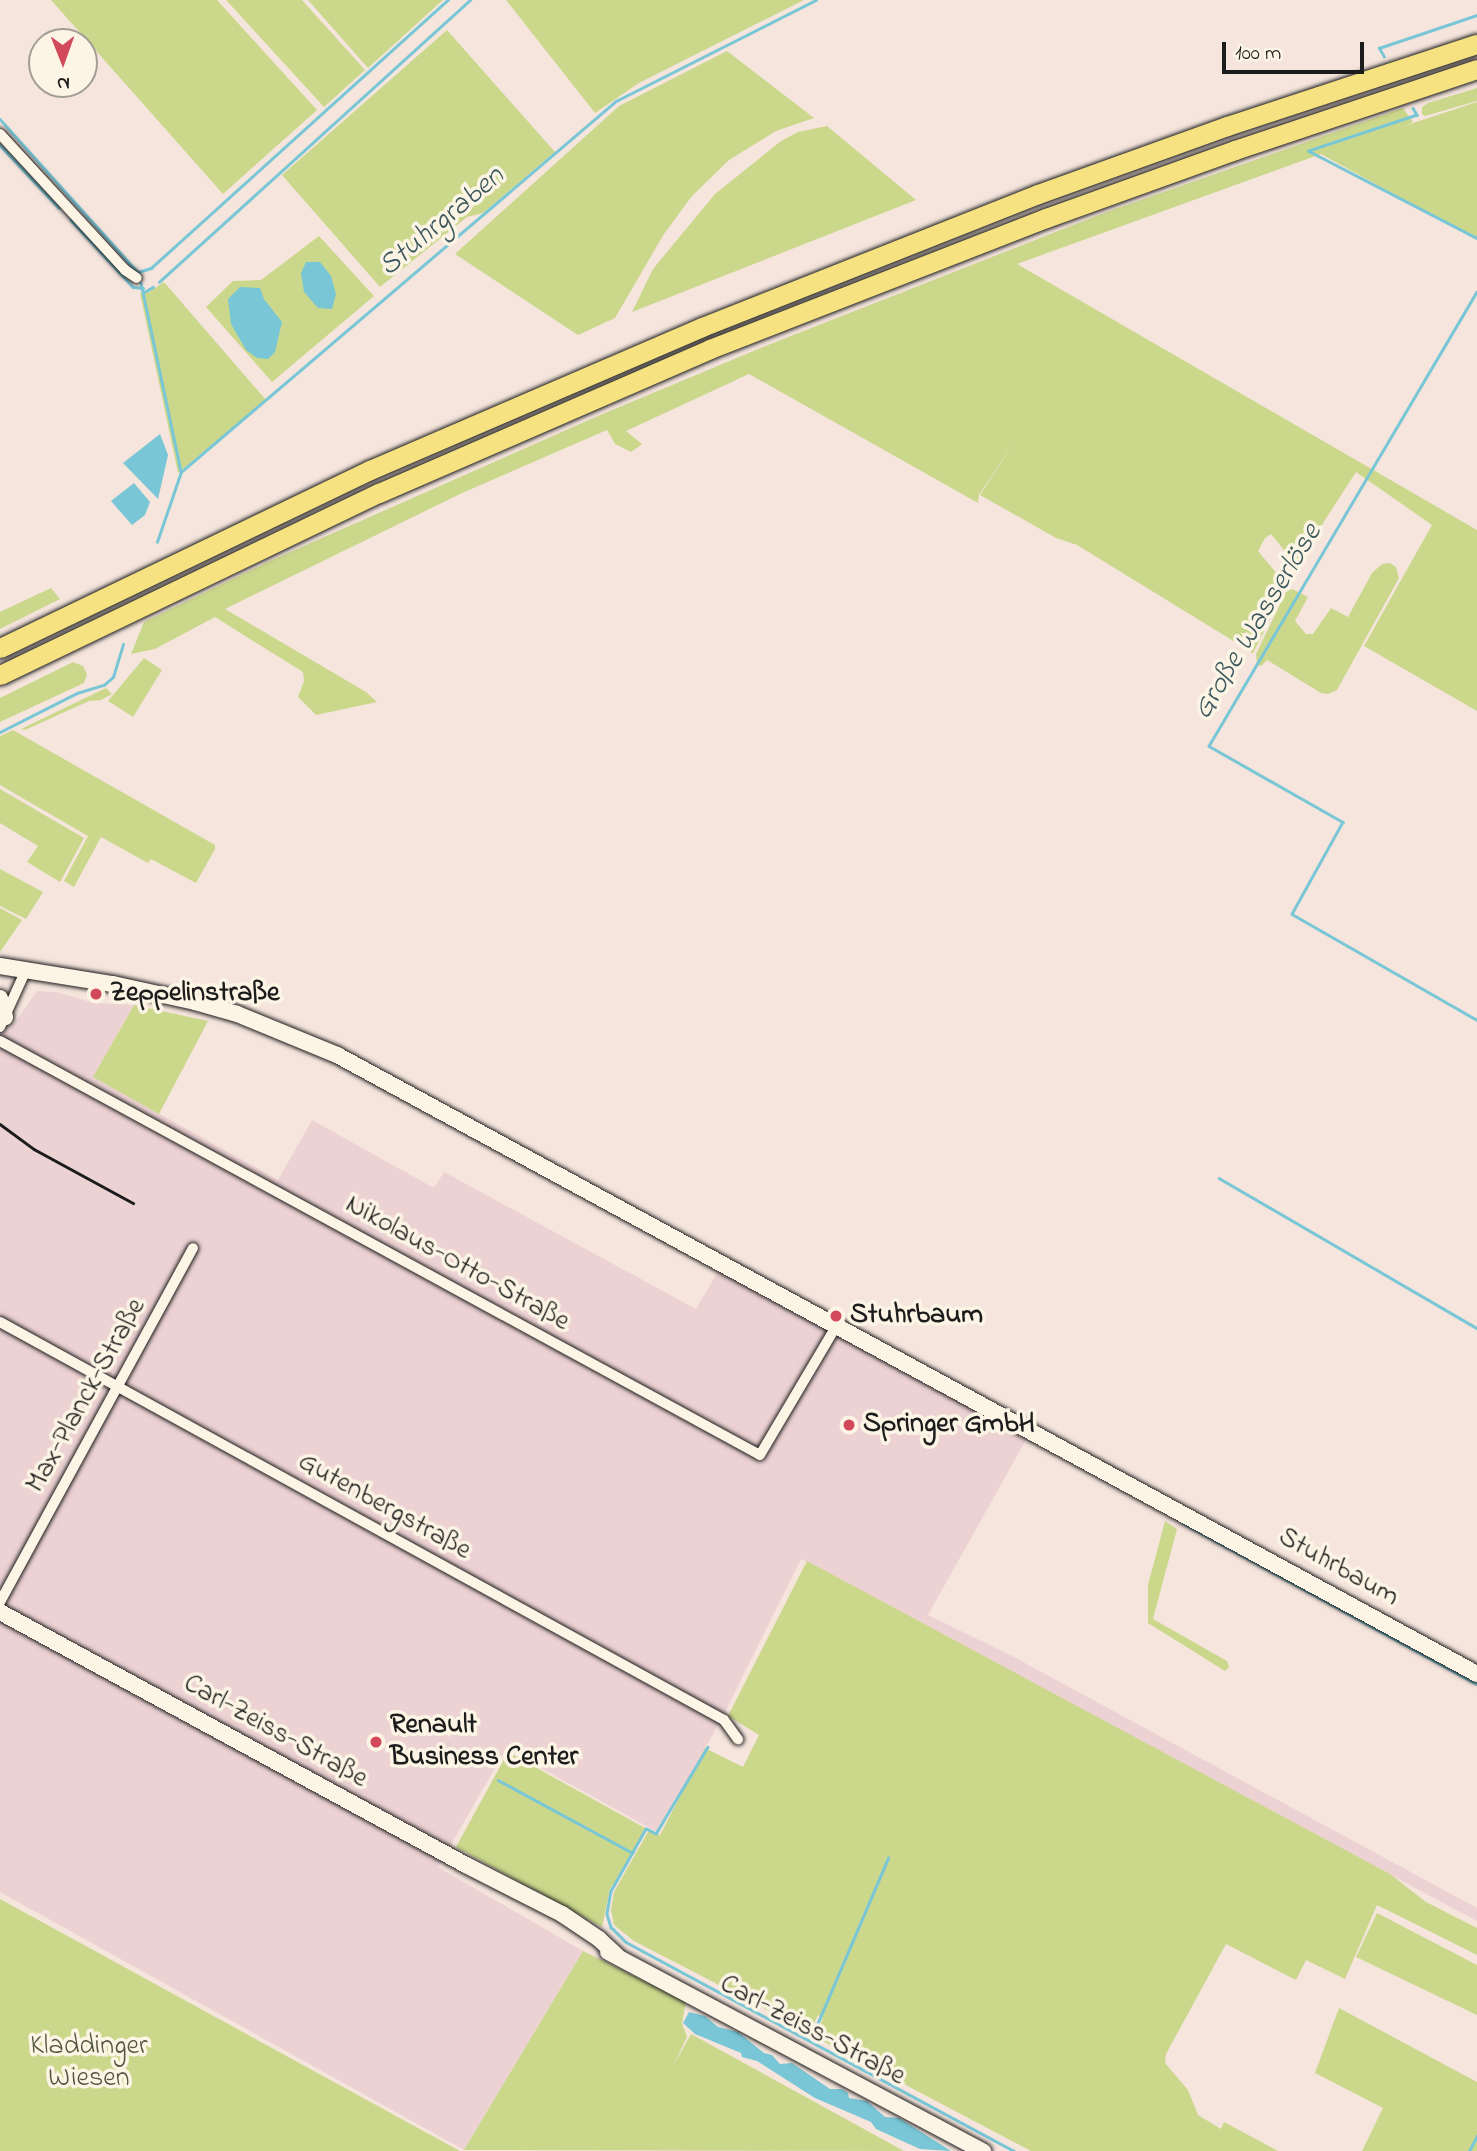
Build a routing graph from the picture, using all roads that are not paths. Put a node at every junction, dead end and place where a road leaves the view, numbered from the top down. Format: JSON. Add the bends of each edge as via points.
{"nodes":[{"id":1,"x":1477,"y":44,"type":"edge"},
{"id":2,"x":1477,"y":69,"type":"edge"},
{"id":3,"x":0,"y":134,"type":"edge"},
{"id":4,"x":137,"y":278,"type":"dead end"},
{"id":5,"x":0,"y":648,"type":"edge"},
{"id":6,"x":0,"y":675,"type":"edge"},
{"id":7,"x":0,"y":966,"type":"edge"},
{"id":8,"x":26,"y":970,"type":"junction"},
{"id":9,"x":0,"y":998,"type":"edge"},
{"id":10,"x":2,"y":1022,"type":"edge"},
{"id":11,"x":0,"y":1041,"type":"edge"},
{"id":12,"x":193,"y":1248,"type":"dead end"},
{"id":13,"x":0,"y":1322,"type":"edge"},
{"id":14,"x":837,"y":1325,"type":"junction"},
{"id":15,"x":117,"y":1388,"type":"junction"},
{"id":16,"x":0,"y":1602,"type":"edge"},
{"id":17,"x":0,"y":1612,"type":"edge"},
{"id":18,"x":1477,"y":1674,"type":"edge"},
{"id":19,"x":738,"y":1740,"type":"dead end"},
{"id":20,"x":983,"y":2151,"type":"edge"}],
"edges":[{"from":1,"to":5,"type":"highway","via":[[1227,126],[870,259],[477,423]]},
{"from":2,"to":6,"type":"highway","via":[[1046,218],[723,344],[392,487]]},
{"from":3,"to":4,"type":"street","via":[[124,270]]},
{"from":7,"to":8,"type":"street","name":"Stuhrbaum"},
{"from":8,"to":10,"type":"street"},
{"from":8,"to":14,"type":"street","name":"Stuhrbaum","via":[[153,991],[237,1014],[309,1042]]},
{"from":9,"to":10,"type":"street"},
{"from":11,"to":14,"type":"street","name":"Nikolaus-Otto-Straße","via":[[760,1455]]},
{"from":12,"to":15,"type":"street","name":"Max-Planck-Straße"},
{"from":13,"to":15,"type":"street","name":"Gutenbergstraße"},
{"from":14,"to":18,"type":"street","name":"Stuhrbaum"},
{"from":15,"to":16,"type":"street","name":"Max-Planck-Straße"},
{"from":15,"to":19,"type":"street","name":"Gutenbergstraße","via":[[724,1720]]},
{"from":17,"to":20,"type":"street","name":"Carl-Zeiss-Straße","via":[[526,1898],[574,1933]]}]}
